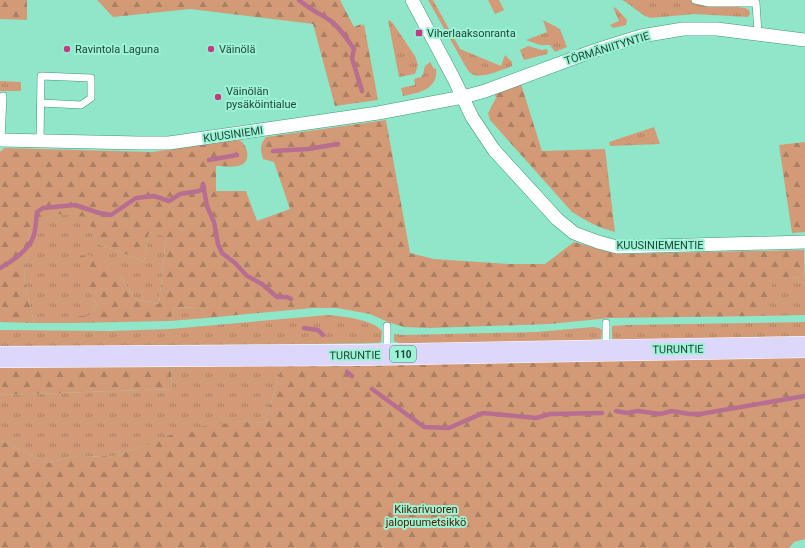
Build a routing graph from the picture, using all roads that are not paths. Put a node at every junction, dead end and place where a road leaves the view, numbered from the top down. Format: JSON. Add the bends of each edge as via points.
{"nodes":[{"id":1,"x":412,"y":0,"type":"edge"},
{"id":2,"x":695,"y":0,"type":"edge"},
{"id":3,"x":758,"y":33,"type":"junction"},
{"id":4,"x":805,"y":40,"type":"edge"},
{"id":5,"x":2,"y":96,"type":"dead end"},
{"id":6,"x":463,"y":97,"type":"junction"},
{"id":7,"x":41,"y":103,"type":"junction"},
{"id":8,"x":0,"y":140,"type":"edge"},
{"id":9,"x":40,"y":141,"type":"junction"},
{"id":10,"x":805,"y":242,"type":"edge"},
{"id":11,"x":606,"y":323,"type":"dead end"},
{"id":12,"x":387,"y":326,"type":"dead end"},
{"id":13,"x":805,"y":347,"type":"edge"},
{"id":14,"x":606,"y":350,"type":"junction"},
{"id":15,"x":387,"y":354,"type":"junction"},
{"id":16,"x":0,"y":357,"type":"edge"}],
"edges":[{"from":1,"to":6,"type":"street"},
{"from":2,"to":3,"type":"lane","via":[[709,3],[756,4]]},
{"from":3,"to":4,"type":"street","name":"TÖRMÄNIITYNTIE"},
{"from":3,"to":6,"type":"street","name":"TÖRMÄNIITYNTIE","via":[[683,29],[641,36],[593,50]]},
{"from":5,"to":8,"type":"lane"},
{"from":6,"to":9,"type":"street","name":"KUUSINIEMI","via":[[378,113],[169,143]]},
{"from":6,"to":10,"type":"street","name":"KUUSINIEMENTIE","via":[[475,122],[494,150],[557,219],[574,233],[617,247]]},
{"from":7,"to":7,"type":"lane","via":[[81,105],[91,98],[91,78],[41,76]]},
{"from":7,"to":9,"type":"lane"},
{"from":8,"to":9,"type":"street","name":"KUUSINIEMI"},
{"from":11,"to":14,"type":"lane"},
{"from":12,"to":15,"type":"lane"},
{"from":13,"to":14,"type":"main road","name":"TURUNTIE","number":"110"},
{"from":14,"to":15,"type":"main road","name":"TURUNTIE","number":"110"},
{"from":15,"to":16,"type":"main road","name":"TURUNTIE","number":"110"}]}
